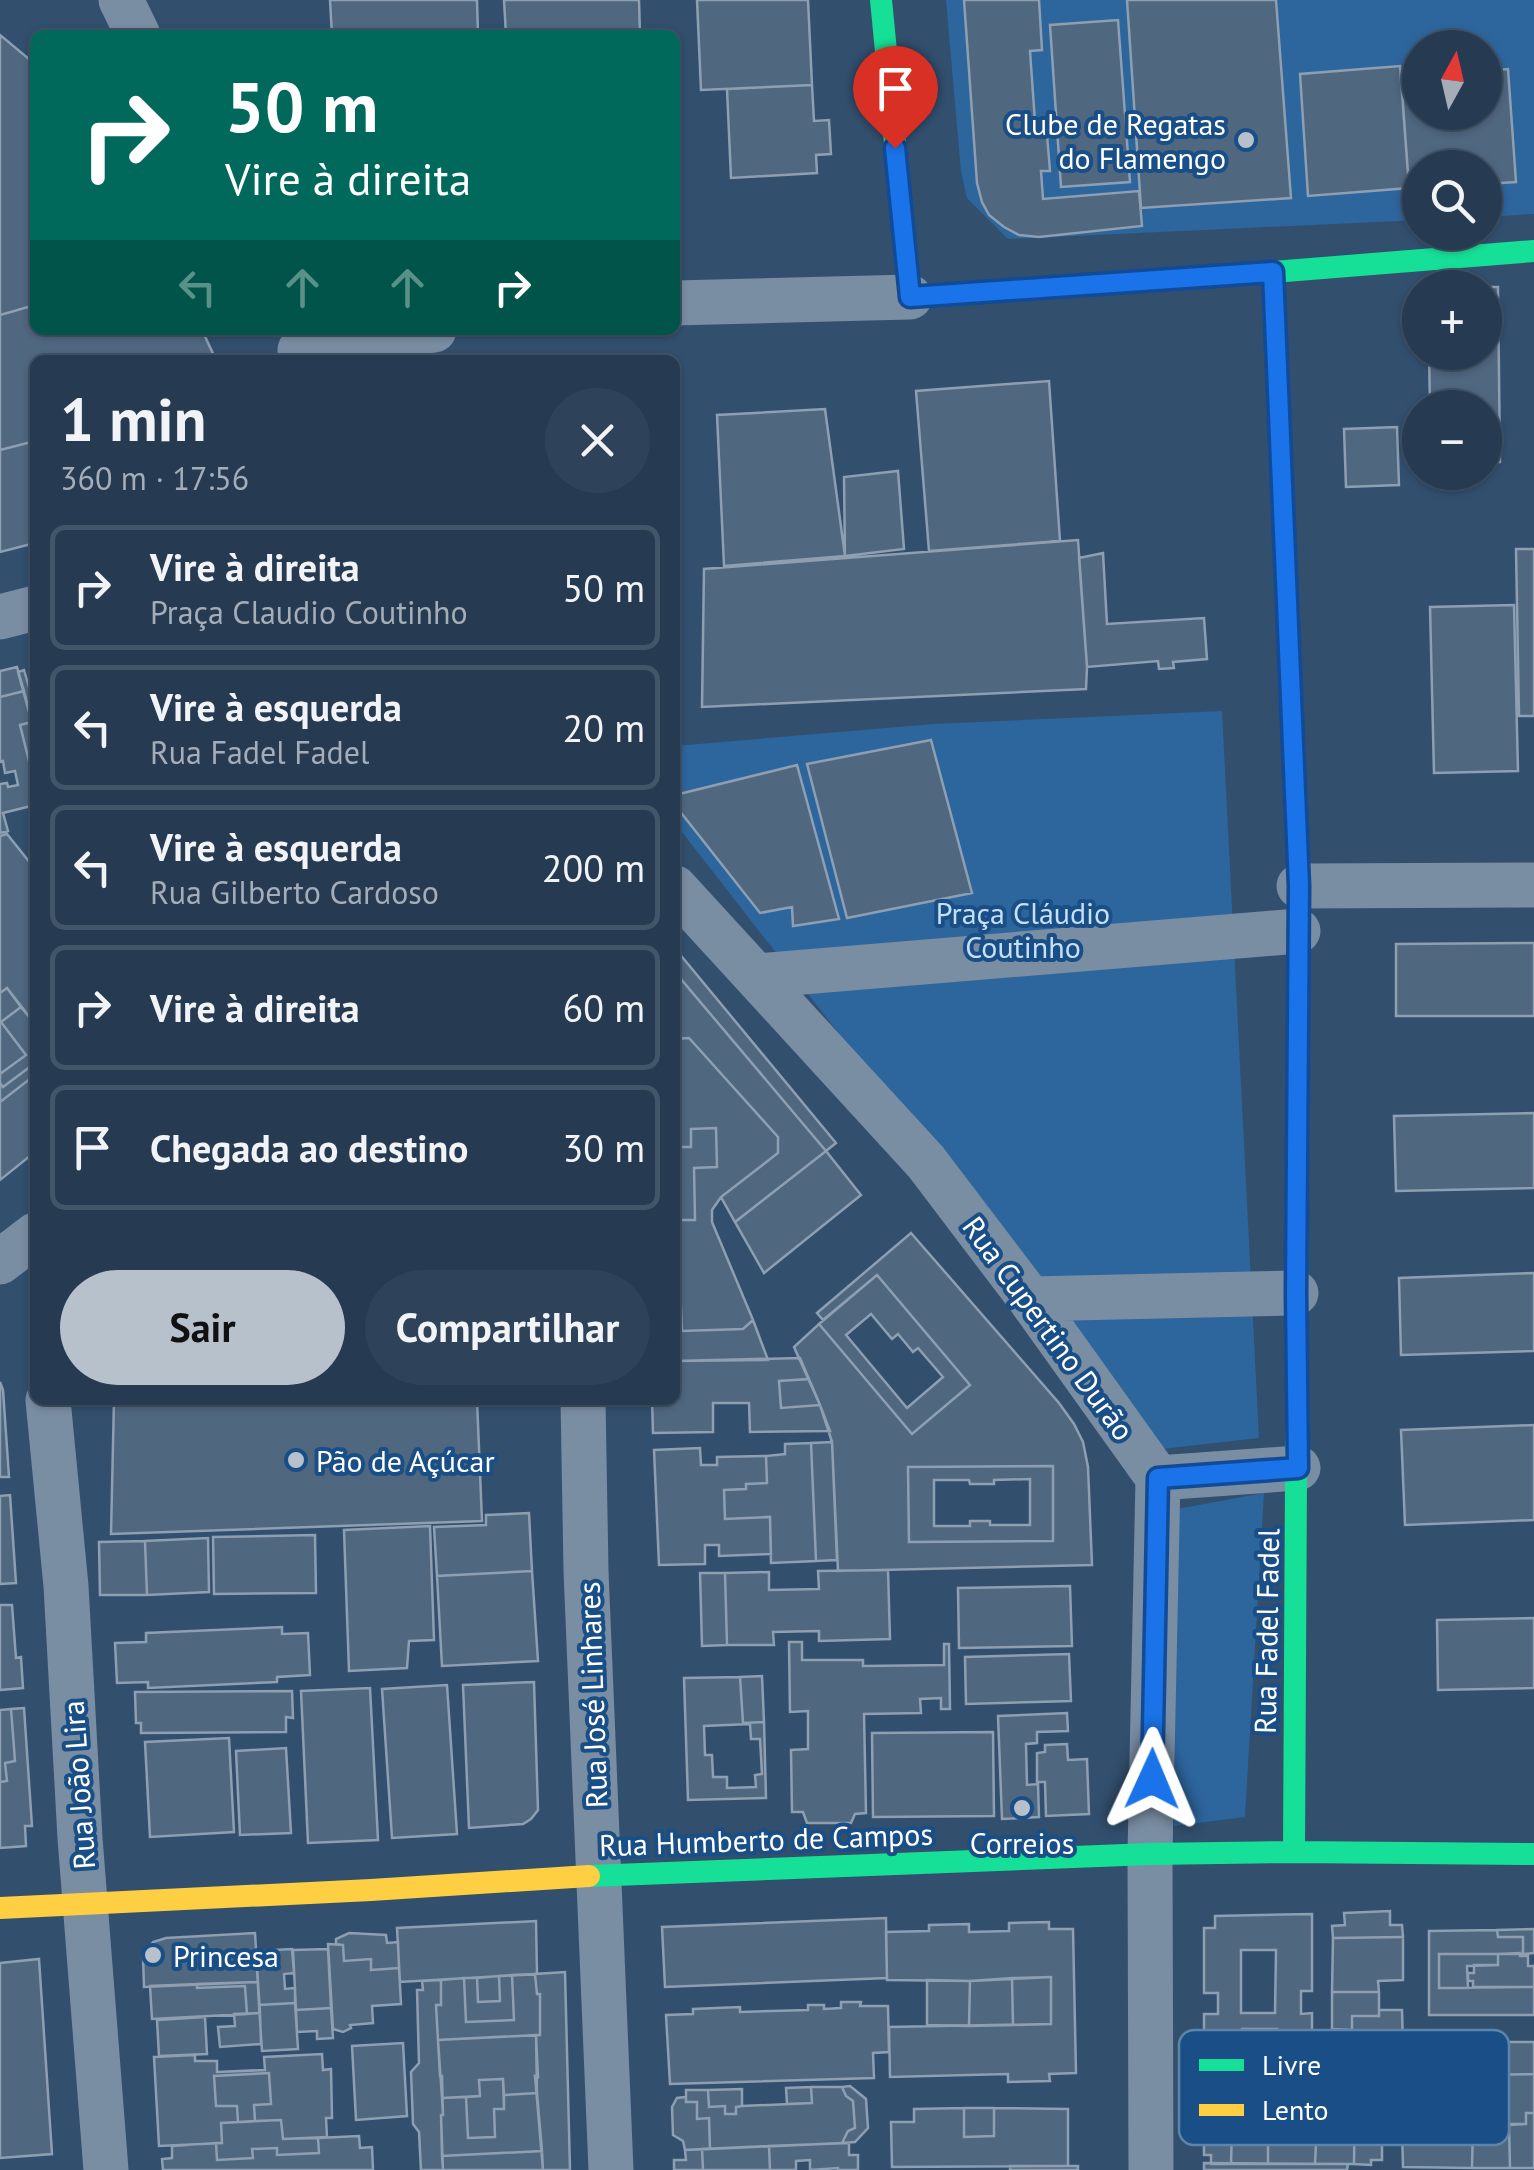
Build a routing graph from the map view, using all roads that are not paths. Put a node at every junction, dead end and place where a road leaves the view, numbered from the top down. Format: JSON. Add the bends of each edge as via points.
{"nodes":[{"id":1,"x":121,"y":0,"type":"edge"},
{"id":2,"x":880,"y":0,"type":"edge"},
{"id":3,"x":136,"y":30,"type":"edge"},
{"id":4,"x":1534,"y":251,"type":"edge"},
{"id":5,"x":1273,"y":272,"type":"junction"},
{"id":6,"x":910,"y":297,"type":"junction"},
{"id":7,"x":680,"y":302,"type":"edge"},
{"id":8,"x":394,"y":335,"type":"edge"},
{"id":9,"x":298,"y":347,"type":"edge"},
{"id":10,"x":30,"y":609,"type":"edge"},
{"id":11,"x":0,"y":618,"type":"edge"},
{"id":12,"x":1299,"y":886,"type":"junction"},
{"id":13,"x":1534,"y":886,"type":"edge"},
{"id":14,"x":680,"y":893,"type":"edge"},
{"id":15,"x":1298,"y":931,"type":"junction"},
{"id":16,"x":756,"y":976,"type":"junction"},
{"id":17,"x":1296,"y":1293,"type":"junction"},
{"id":18,"x":1030,"y":1300,"type":"junction"},
{"id":19,"x":48,"y":1405,"type":"edge"},
{"id":20,"x":583,"y":1405,"type":"edge"},
{"id":21,"x":1298,"y":1468,"type":"junction"},
{"id":22,"x":1158,"y":1478,"type":"junction"},
{"id":23,"x":1294,"y":1852,"type":"junction"},
{"id":24,"x":1150,"y":1854,"type":"junction"},
{"id":25,"x":1534,"y":1854,"type":"edge"},
{"id":26,"x":600,"y":1875,"type":"junction"},
{"id":27,"x":86,"y":1905,"type":"junction"},
{"id":28,"x":0,"y":1908,"type":"edge"},
{"id":29,"x":106,"y":2170,"type":"edge"},
{"id":30,"x":611,"y":2170,"type":"edge"},
{"id":31,"x":1151,"y":2170,"type":"edge"}],
"edges":[{"from":1,"to":3,"type":"street"},
{"from":2,"to":6,"type":"street"},
{"from":4,"to":5,"type":"street"},
{"from":5,"to":6,"type":"street"},
{"from":5,"to":12,"type":"street","name":"Rua Fadel Fadel"},
{"from":6,"to":7,"type":"street"},
{"from":8,"to":9,"type":"street"},
{"from":10,"to":11,"type":"street"},
{"from":12,"to":13,"type":"street"},
{"from":12,"to":15,"type":"street","name":"Rua Fadel Fadel"},
{"from":14,"to":16,"type":"street","name":"Rua Cupertino Durão"},
{"from":15,"to":16,"type":"street"},
{"from":15,"to":17,"type":"street","name":"Rua Fadel Fadel"},
{"from":16,"to":18,"type":"street","name":"Rua Cupertino Durão","via":[[926,1162]]},
{"from":17,"to":18,"type":"street"},
{"from":17,"to":21,"type":"street","name":"Rua Fadel Fadel"},
{"from":18,"to":22,"type":"street","name":"Rua Cupertino Durão"},
{"from":19,"to":27,"type":"street","name":"Rua João Lira"},
{"from":20,"to":26,"type":"street","name":"Rua José Linhares"},
{"from":21,"to":22,"type":"street"},
{"from":21,"to":23,"type":"street","name":"Rua Fadel Fadel"},
{"from":22,"to":24,"type":"street"},
{"from":23,"to":24,"type":"street","name":"Rua Humberto de Campos"},
{"from":23,"to":25,"type":"street","name":"Rua Humberto de Campos"},
{"from":24,"to":26,"type":"street","name":"Rua Humberto de Campos"},
{"from":24,"to":31,"type":"street"},
{"from":26,"to":27,"type":"street","name":"Rua Humberto de Campos"},
{"from":26,"to":30,"type":"street","name":"Rua José Linhares"},
{"from":27,"to":28,"type":"street","name":"Rua Humberto de Campos"},
{"from":27,"to":29,"type":"street","name":"Rua João Lira"}]}
